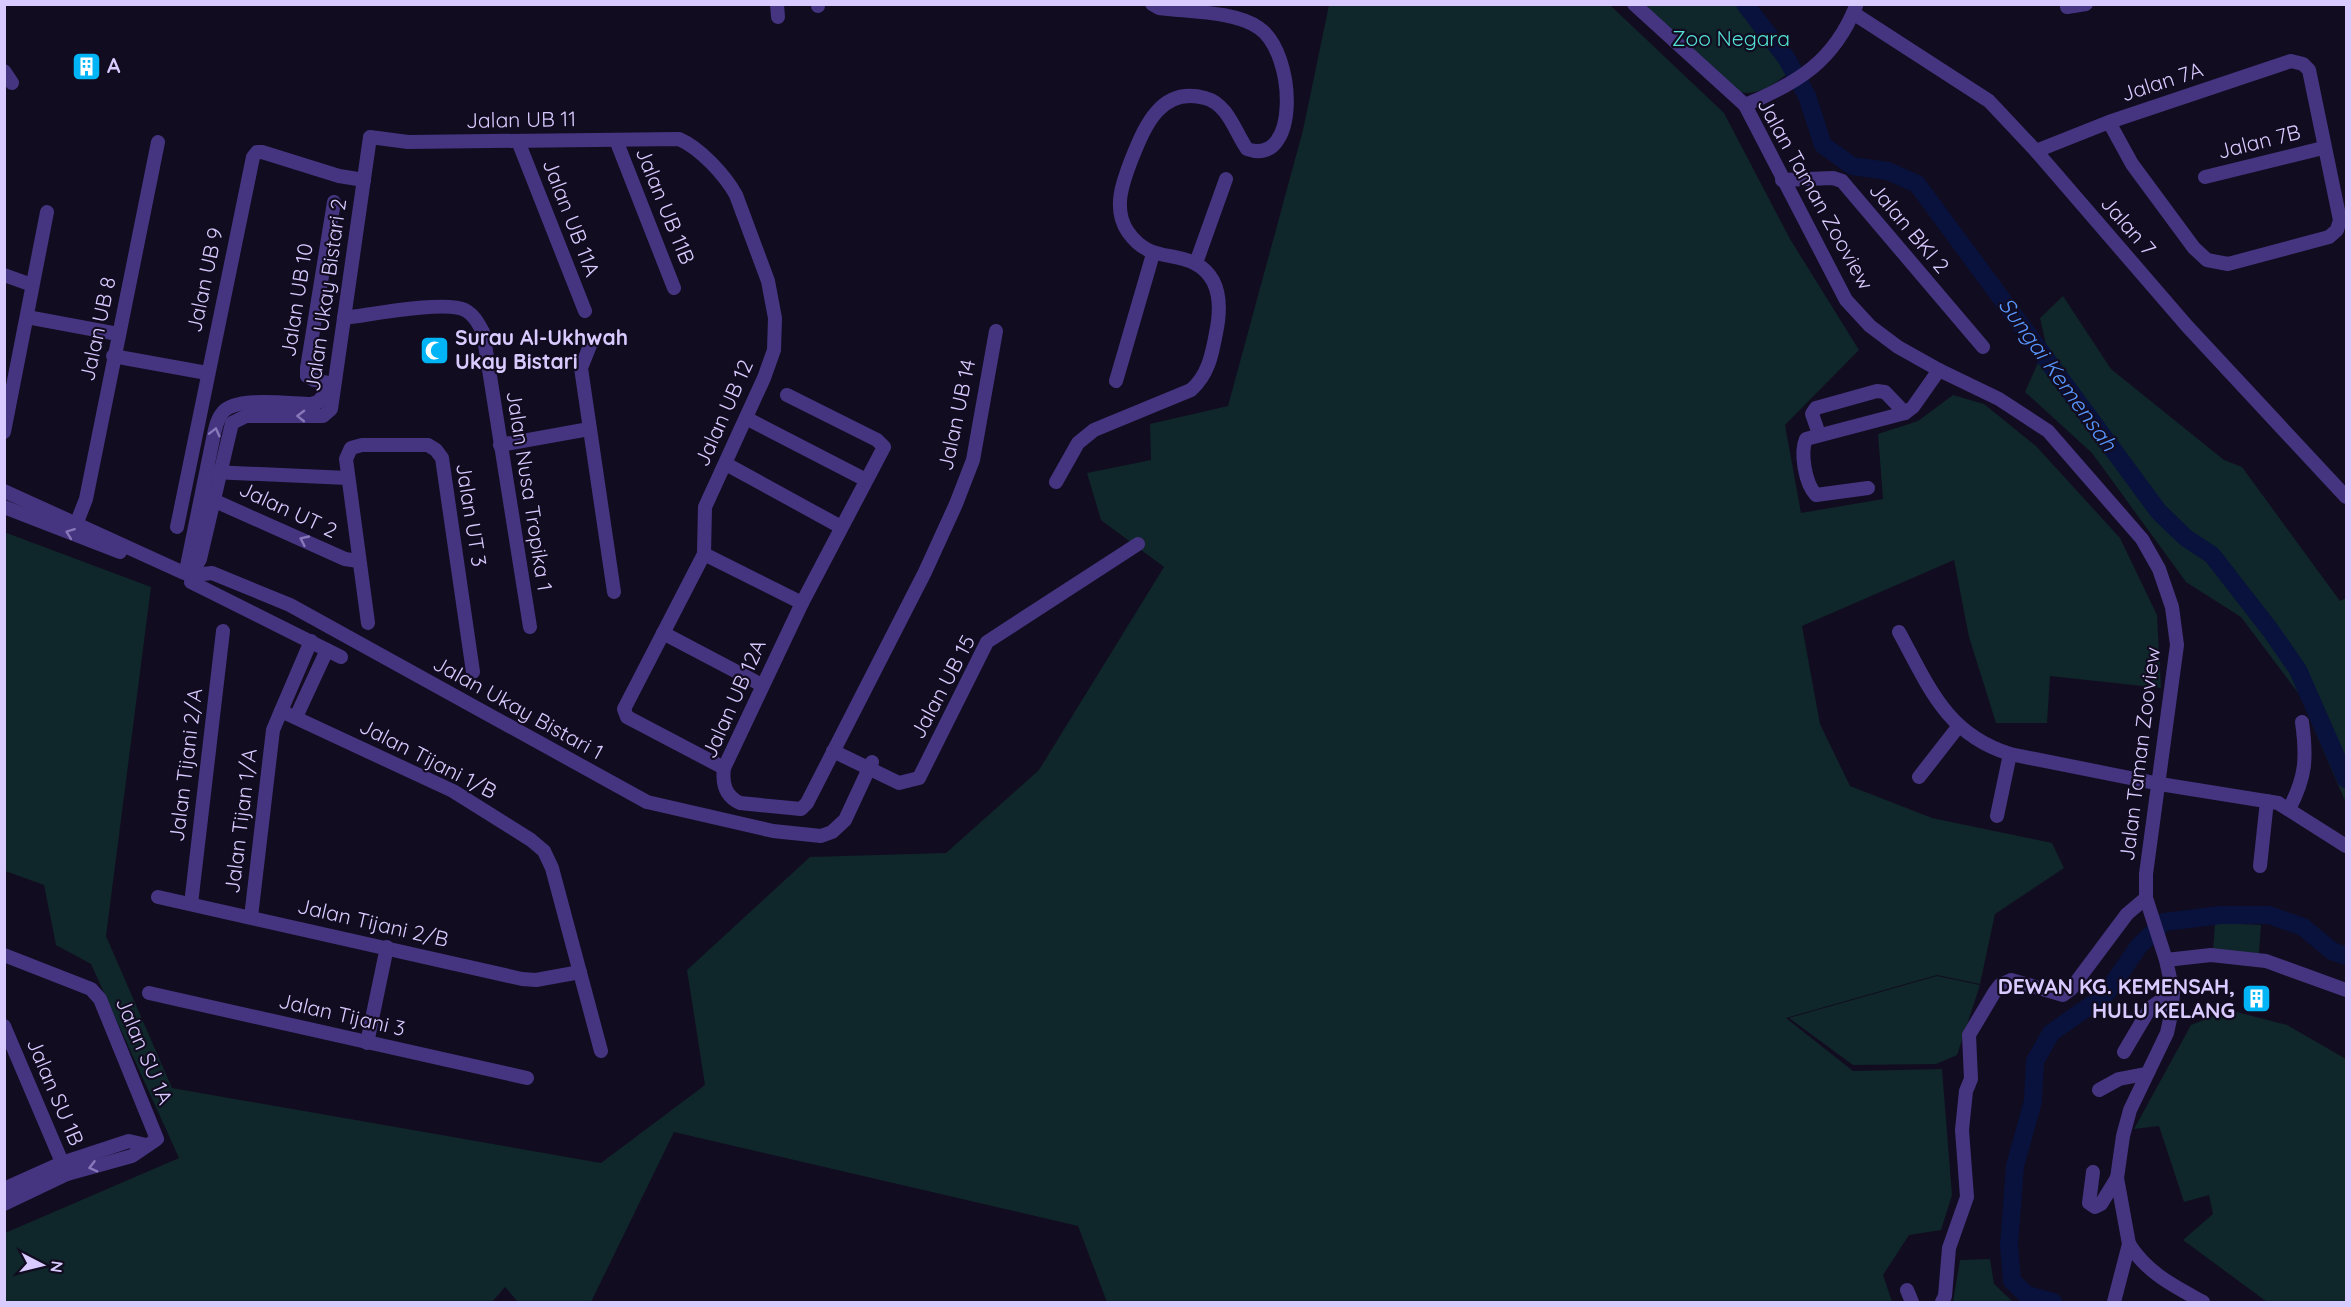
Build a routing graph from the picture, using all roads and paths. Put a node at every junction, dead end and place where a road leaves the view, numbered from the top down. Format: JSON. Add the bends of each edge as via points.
{"nodes":[{"id":1,"x":1152,"y":4,"type":"edge"},
{"id":2,"x":1634,"y":4,"type":"edge"},
{"id":3,"x":2086,"y":4,"type":"edge"},
{"id":4,"x":2067,"y":7,"type":"dead end"},
{"id":5,"x":1854,"y":9,"type":"edge"},
{"id":6,"x":4,"y":71,"type":"edge"},
{"id":7,"x":12,"y":83,"type":"dead end"},
{"id":8,"x":1745,"y":105,"type":"junction"},
{"id":9,"x":2109,"y":122,"type":"junction"},
{"id":10,"x":616,"y":140,"type":"junction"},
{"id":11,"x":679,"y":140,"type":"joint"},
{"id":12,"x":518,"y":141,"type":"junction"},
{"id":13,"x":158,"y":142,"type":"dead end"},
{"id":14,"x":369,"y":144,"type":"joint"},
{"id":15,"x":2323,"y":148,"type":"junction"},
{"id":16,"x":2036,"y":151,"type":"junction"},
{"id":17,"x":2205,"y":177,"type":"dead end"},
{"id":18,"x":1226,"y":179,"type":"dead end"},
{"id":19,"x":364,"y":180,"type":"junction"},
{"id":20,"x":1782,"y":180,"type":"junction"},
{"id":21,"x":334,"y":202,"type":"dead end"},
{"id":22,"x":47,"y":212,"type":"dead end"},
{"id":23,"x":1154,"y":254,"type":"junction"},
{"id":24,"x":1196,"y":263,"type":"junction"},
{"id":25,"x":4,"y":275,"type":"edge"},
{"id":26,"x":32,"y":285,"type":"junction"},
{"id":27,"x":675,"y":288,"type":"dead end"},
{"id":28,"x":585,"y":310,"type":"dead end"},
{"id":29,"x":27,"y":317,"type":"junction"},
{"id":30,"x":344,"y":318,"type":"junction"},
{"id":31,"x":996,"y":330,"type":"dead end"},
{"id":32,"x":118,"y":334,"type":"junction"},
{"id":33,"x":591,"y":343,"type":"dead end"},
{"id":34,"x":1983,"y":347,"type":"dead end"},
{"id":35,"x":113,"y":356,"type":"junction"},
{"id":36,"x":10,"y":369,"type":"edge"},
{"id":37,"x":1939,"y":370,"type":"junction"},
{"id":38,"x":207,"y":373,"type":"junction"},
{"id":39,"x":1116,"y":381,"type":"dead end"},
{"id":40,"x":334,"y":384,"type":"junction"},
{"id":41,"x":787,"y":394,"type":"dead end"},
{"id":42,"x":1905,"y":413,"type":"junction"},
{"id":43,"x":746,"y":418,"type":"junction"},
{"id":44,"x":590,"y":429,"type":"junction"},
{"id":45,"x":4,"y":432,"type":"edge"},
{"id":46,"x":1819,"y":434,"type":"junction"},
{"id":47,"x":500,"y":445,"type":"junction"},
{"id":48,"x":726,"y":464,"type":"junction"},
{"id":49,"x":213,"y":473,"type":"junction"},
{"id":50,"x":348,"y":478,"type":"junction"},
{"id":51,"x":866,"y":480,"type":"junction"},
{"id":52,"x":1056,"y":482,"type":"dead end"},
{"id":53,"x":1868,"y":488,"type":"dead end"},
{"id":54,"x":4,"y":491,"type":"edge"},
{"id":55,"x":207,"y":497,"type":"junction"},
{"id":56,"x":2346,"y":497,"type":"edge"},
{"id":57,"x":4,"y":507,"type":"edge"},
{"id":58,"x":77,"y":522,"type":"junction"},
{"id":59,"x":177,"y":527,"type":"dead end"},
{"id":60,"x":841,"y":527,"type":"junction"},
{"id":61,"x":1138,"y":544,"type":"dead end"},
{"id":62,"x":704,"y":554,"type":"junction"},
{"id":63,"x":358,"y":561,"type":"junction"},
{"id":64,"x":925,"y":572,"type":"joint"},
{"id":65,"x":189,"y":576,"type":"junction"},
{"id":66,"x":614,"y":592,"type":"dead end"},
{"id":67,"x":802,"y":603,"type":"junction"},
{"id":68,"x":368,"y":624,"type":"dead end"},
{"id":69,"x":531,"y":627,"type":"dead end"},
{"id":70,"x":223,"y":631,"type":"dead end"},
{"id":71,"x":1899,"y":632,"type":"dead end"},
{"id":72,"x":663,"y":633,"type":"junction"},
{"id":73,"x":310,"y":641,"type":"junction"},
{"id":74,"x":327,"y":650,"type":"junction"},
{"id":75,"x":341,"y":657,"type":"dead end"},
{"id":76,"x":473,"y":672,"type":"dead end"},
{"id":77,"x":295,"y":677,"type":"junction"},
{"id":78,"x":312,"y":685,"type":"junction"},
{"id":79,"x":762,"y":685,"type":"junction"},
{"id":80,"x":281,"y":711,"type":"junction"},
{"id":81,"x":296,"y":717,"type":"junction"},
{"id":82,"x":2302,"y":722,"type":"dead end"},
{"id":83,"x":1958,"y":727,"type":"junction"},
{"id":84,"x":835,"y":747,"type":"junction"},
{"id":85,"x":2010,"y":754,"type":"junction"},
{"id":86,"x":870,"y":766,"type":"junction"},
{"id":87,"x":724,"y":768,"type":"junction"},
{"id":88,"x":1920,"y":777,"type":"dead end"},
{"id":89,"x":2160,"y":784,"type":"junction"},
{"id":90,"x":2267,"y":801,"type":"junction"},
{"id":91,"x":2289,"y":809,"type":"junction"},
{"id":92,"x":1997,"y":816,"type":"dead end"},
{"id":93,"x":2346,"y":846,"type":"edge"},
{"id":94,"x":2260,"y":866,"type":"dead end"},
{"id":95,"x":158,"y":897,"type":"dead end"},
{"id":96,"x":2148,"y":903,"type":"junction"},
{"id":97,"x":191,"y":904,"type":"junction"},
{"id":98,"x":251,"y":917,"type":"junction"},
{"id":99,"x":387,"y":947,"type":"junction"},
{"id":100,"x":4,"y":955,"type":"edge"},
{"id":101,"x":2166,"y":960,"type":"junction"},
{"id":102,"x":579,"y":972,"type":"junction"},
{"id":103,"x":2346,"y":990,"type":"edge"},
{"id":104,"x":2173,"y":992,"type":"junction"},
{"id":105,"x":149,"y":993,"type":"dead end"},
{"id":106,"x":4,"y":1026,"type":"edge"},
{"id":107,"x":368,"y":1043,"type":"junction"},
{"id":108,"x":601,"y":1051,"type":"dead end"},
{"id":109,"x":2124,"y":1052,"type":"dead end"},
{"id":110,"x":2145,"y":1074,"type":"junction"},
{"id":111,"x":527,"y":1078,"type":"dead end"},
{"id":112,"x":2099,"y":1090,"type":"dead end"},
{"id":113,"x":65,"y":1169,"type":"junction"},
{"id":114,"x":2093,"y":1172,"type":"dead end"},
{"id":115,"x":2117,"y":1178,"type":"junction"},
{"id":116,"x":4,"y":1189,"type":"edge"},
{"id":117,"x":4,"y":1204,"type":"edge"},
{"id":118,"x":2129,"y":1244,"type":"junction"},
{"id":119,"x":1942,"y":1302,"type":"edge"},
{"id":120,"x":2114,"y":1302,"type":"edge"},
{"id":121,"x":2203,"y":1302,"type":"edge"}],
"edges":[{"from":1,"to":23,"type":"street","via":[[1243,19],[1259,28],[1272,40],[1288,86],[1286,115],[1275,144],[1257,153],[1247,149],[1229,118],[1206,98],[1179,98],[1163,105],[1147,121],[1122,185],[1119,211],[1128,232]]},
{"from":2,"to":8,"type":"street","name":"Jalan Taman Zooview"},
{"from":3,"to":4,"type":"street"},
{"from":5,"to":8,"type":"street","via":[[1834,48],[1811,71]]},
{"from":5,"to":16,"type":"street","name":"Jalan 7","via":[[1989,101]]},
{"from":6,"to":7,"type":"street"},
{"from":8,"to":20,"type":"street","name":"Jalan Taman Zooview"},
{"from":9,"to":15,"type":"street","name":"Jalan 7A","via":[[2291,61],[2309,70]]},
{"from":9,"to":15,"type":"street","via":[[2132,164],[2194,248],[2207,260],[2228,264],[2329,237],[2337,230],[2340,220]]},
{"from":9,"to":16,"type":"street","name":"Jalan 7A"},
{"from":10,"to":11,"type":"street","name":"Jalan UB 11"},
{"from":10,"to":12,"type":"street","name":"Jalan UB 11"},
{"from":10,"to":27,"type":"street","name":"Jalan UB 11B"},
{"from":11,"to":43,"type":"street","name":"Jalan UB 12","via":[[689,143],[730,184],[768,281],[775,318],[774,350]]},
{"from":12,"to":14,"type":"street","name":"Jalan UB 11","via":[[408,142],[370,137]]},
{"from":12,"to":28,"type":"street","name":"Jalan UB 11A"},
{"from":13,"to":32,"type":"street","name":"Jalan UB 8"},
{"from":14,"to":19,"type":"street","name":"Jalan Ukay Bistari 2"},
{"from":15,"to":17,"type":"street","name":"Jalan 7B"},
{"from":16,"to":56,"type":"street","name":"Jalan 7","via":[[2187,326]]},
{"from":18,"to":24,"type":"street"},
{"from":19,"to":30,"type":"street","name":"Jalan Ukay Bistari 2"},
{"from":19,"to":38,"type":"street","name":"Jalan UB 9","via":[[256,152]]},
{"from":20,"to":34,"type":"street","name":"Jalan BKI 2","via":[[1842,181]]},
{"from":20,"to":37,"type":"street","name":"Jalan Taman Zooview","via":[[1846,300],[1870,326]]},
{"from":21,"to":40,"type":"street","name":"Jalan UB 10","via":[[307,376]]},
{"from":22,"to":26,"type":"street"},
{"from":23,"to":24,"type":"street"},
{"from":23,"to":39,"type":"street"},
{"from":24,"to":52,"type":"street","via":[[1208,274],[1219,294],[1220,313],[1209,364],[1201,381],[1191,390],[1094,430],[1078,443]]},
{"from":25,"to":26,"type":"street"},
{"from":26,"to":29,"type":"street"},
{"from":29,"to":32,"type":"street"},
{"from":29,"to":36,"type":"street"},
{"from":30,"to":40,"type":"street","name":"Jalan Ukay Bistari 2"},
{"from":30,"to":47,"type":"street","name":"Jalan Nusa Tropika 1","via":[[445,307],[464,310],[476,319],[483,332]]},
{"from":31,"to":64,"type":"street","name":"Jalan UB 14","via":[[972,460]]},
{"from":32,"to":35,"type":"street","name":"Jalan UB 8"},
{"from":33,"to":44,"type":"street","via":[[581,368]]},
{"from":35,"to":38,"type":"street"},
{"from":35,"to":58,"type":"street","name":"Jalan UB 8","via":[[86,499]]},
{"from":36,"to":45,"type":"street"},
{"from":37,"to":42,"type":"street"},
{"from":37,"to":89,"type":"street","name":"Jalan Taman Zooview","via":[[2000,399],[2048,430],[2142,539],[2159,569],[2172,607],[2177,645]]},
{"from":38,"to":59,"type":"street","name":"Jalan UB 9"},
{"from":40,"to":49,"type":"street","via":[[312,404],[241,403],[225,410],[218,420]]},
{"from":41,"to":51,"type":"street","name":"Jalan UB 12A","via":[[884,447]]},
{"from":42,"to":46,"type":"street"},
{"from":42,"to":46,"type":"street","via":[[1885,392],[1877,391],[1816,408],[1812,414]]},
{"from":43,"to":48,"type":"street","name":"Jalan UB 12"},
{"from":43,"to":51,"type":"street"},
{"from":44,"to":47,"type":"street"},
{"from":44,"to":66,"type":"street"},
{"from":46,"to":53,"type":"street","via":[[1806,439],[1802,448],[1810,488],[1816,495]]},
{"from":47,"to":69,"type":"street","name":"Jalan Nusa Tropika 1"},
{"from":48,"to":60,"type":"street"},
{"from":48,"to":62,"type":"street","name":"Jalan UB 12","via":[[705,507]]},
{"from":49,"to":50,"type":"street","name":"Jalan UT 2"},
{"from":49,"to":55,"type":"street"},
{"from":50,"to":63,"type":"street","name":"Jalan UT 3"},
{"from":50,"to":76,"type":"street","name":"Jalan UT 3","via":[[346,459],[351,448],[362,445],[428,445],[442,458]]},
{"from":51,"to":60,"type":"street","name":"Jalan UB 12A"},
{"from":54,"to":58,"type":"street","name":"Jalan Ukay Bistari 1"},
{"from":63,"to":55,"type":"street","name":"Jalan UT 2","one_way":true,"via":[[345,559]]},
{"from":55,"to":65,"type":"street","via":[[200,559]]},
{"from":65,"to":57,"type":"street","name":"Jalan Ukay Bistari 1","one_way":true},
{"from":58,"to":65,"type":"street","name":"Jalan Ukay Bistari 1"},
{"from":60,"to":67,"type":"street","name":"Jalan UB 12A"},
{"from":61,"to":86,"type":"street","name":"Jalan UB 15","via":[[987,642],[919,777],[899,783]]},
{"from":62,"to":67,"type":"street"},
{"from":62,"to":72,"type":"street","name":"Jalan UB 12"},
{"from":63,"to":68,"type":"street","name":"Jalan UT 3"},
{"from":64,"to":84,"type":"street","name":"Jalan UB 12A"},
{"from":65,"to":73,"type":"street","name":"Jalan Ukay Bistari 1"},
{"from":65,"to":86,"type":"street","name":"Jalan Ukay Bistari 1","via":[[212,573],[290,605],[647,802],[773,831],[821,836],[845,820]]},
{"from":67,"to":79,"type":"street","name":"Jalan UB 12A"},
{"from":70,"to":97,"type":"street","name":"Jalan Tijani 2/A"},
{"from":71,"to":83,"type":"street","via":[[1938,703]]},
{"from":72,"to":79,"type":"street"},
{"from":72,"to":87,"type":"street","name":"Jalan UB 12","via":[[624,709],[625,714]]},
{"from":73,"to":74,"type":"street","name":"Jalan Ukay Bistari 1"},
{"from":73,"to":77,"type":"street"},
{"from":74,"to":75,"type":"street","name":"Jalan Ukay Bistari 1"},
{"from":74,"to":78,"type":"street"},
{"from":77,"to":78,"type":"street"},
{"from":77,"to":80,"type":"street"},
{"from":78,"to":81,"type":"street"},
{"from":79,"to":87,"type":"street","name":"Jalan UB 12A"},
{"from":80,"to":81,"type":"street","name":"Jalan Tijani 1/B"},
{"from":80,"to":98,"type":"street","name":"Jalan Tijan 1/A","via":[[273,730]]},
{"from":81,"to":102,"type":"street","name":"Jalan Tijani 1/B","via":[[453,791],[544,851]]},
{"from":82,"to":91,"type":"street","via":[[2304,771]]},
{"from":83,"to":85,"type":"street","via":[[1988,747]]},
{"from":83,"to":88,"type":"street"},
{"from":84,"to":86,"type":"street","name":"Jalan UB 15"},
{"from":84,"to":87,"type":"street","name":"Jalan UB 12A","via":[[801,809],[732,800],[724,786]]},
{"from":85,"to":89,"type":"street"},
{"from":85,"to":92,"type":"street"},
{"from":89,"to":90,"type":"street"},
{"from":89,"to":96,"type":"street","name":"Jalan Taman Zooview","via":[[2146,874]]},
{"from":90,"to":91,"type":"street"},
{"from":90,"to":94,"type":"street"},
{"from":91,"to":93,"type":"street"},
{"from":95,"to":97,"type":"street","name":"Jalan Tijani 2/B"},
{"from":96,"to":101,"type":"street","name":"Jalan Taman Zooview"},
{"from":96,"to":119,"type":"street","via":[[2127,914],[2063,995],[2011,980],[1994,993],[1969,1035],[1971,1079],[1962,1130],[1967,1197],[1949,1248]]},
{"from":97,"to":98,"type":"street","name":"Jalan Tijani 2/B"},
{"from":98,"to":99,"type":"street","name":"Jalan Tijani 2/B"},
{"from":99,"to":102,"type":"street","name":"Jalan Tijani 2/B","via":[[522,979]]},
{"from":99,"to":107,"type":"street"},
{"from":100,"to":113,"type":"street","name":"Jalan SU 1A","via":[[91,989],[100,999],[157,1135],[157,1139],[132,1156]]},
{"from":101,"to":103,"type":"street","via":[[2211,955],[2266,961]]},
{"from":101,"to":104,"type":"street","name":"Jalan Taman Zooview"},
{"from":102,"to":108,"type":"street","name":"Jalan Tijani 1/B"},
{"from":104,"to":109,"type":"street","via":[[2150,1008]]},
{"from":104,"to":110,"type":"street","via":[[2167,1032]]},
{"from":105,"to":107,"type":"street","name":"Jalan Tijani 3"},
{"from":106,"to":113,"type":"street","name":"Jalan SU 1B"},
{"from":107,"to":111,"type":"street","name":"Jalan Tijani 3"},
{"from":110,"to":112,"type":"street","via":[[2119,1079]]},
{"from":110,"to":115,"type":"street","via":[[2130,1110]]},
{"from":113,"to":116,"type":"street"},
{"from":113,"to":117,"type":"street"},
{"from":114,"to":115,"type":"street","via":[[2089,1203],[2095,1208]]},
{"from":115,"to":118,"type":"street"},
{"from":118,"to":120,"type":"street"},
{"from":118,"to":121,"type":"street","via":[[2150,1271]]}]}
